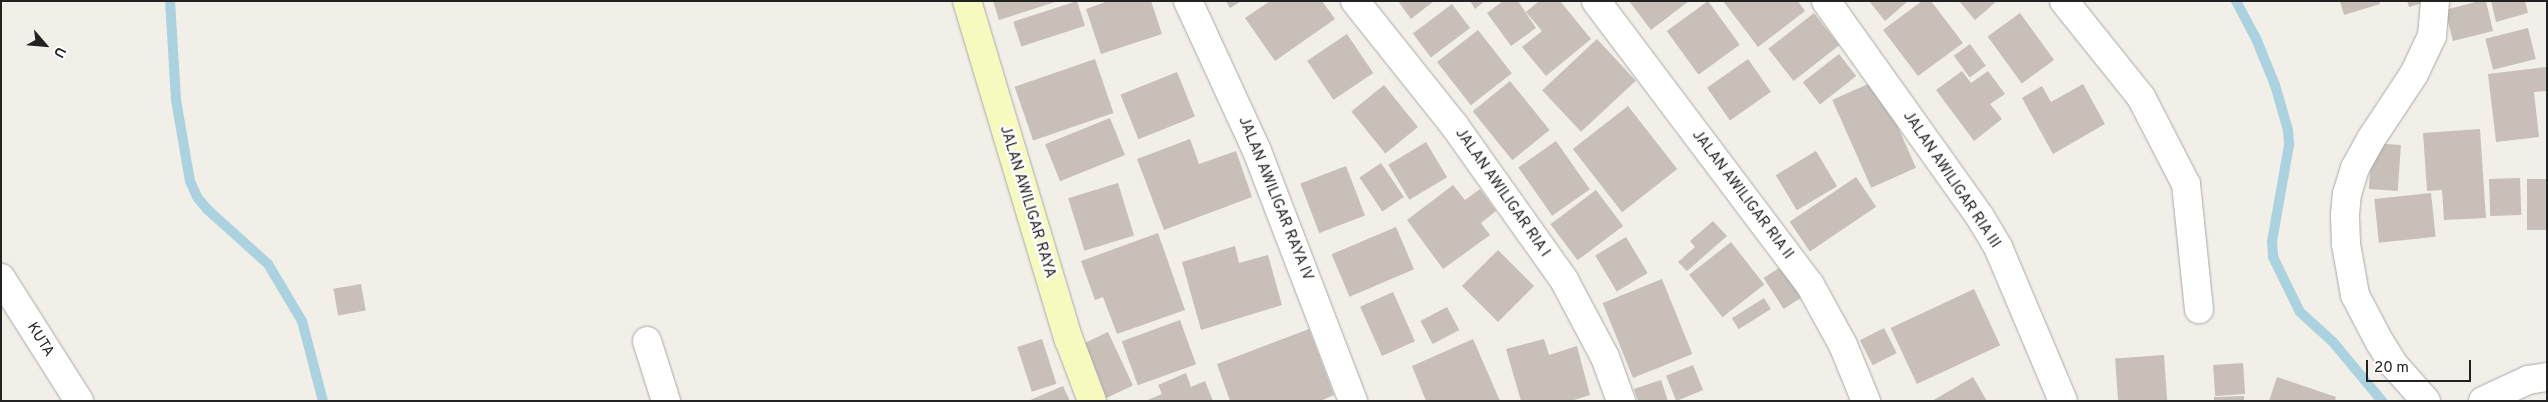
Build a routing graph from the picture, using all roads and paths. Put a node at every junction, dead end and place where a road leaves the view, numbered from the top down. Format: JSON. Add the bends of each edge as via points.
{"nodes":[{"id":1,"x":967,"y":1,"type":"edge"},
{"id":2,"x":1188,"y":1,"type":"edge"},
{"id":3,"x":1355,"y":1,"type":"edge"},
{"id":4,"x":1596,"y":1,"type":"edge"},
{"id":5,"x":1826,"y":1,"type":"edge"},
{"id":6,"x":2064,"y":1,"type":"edge"},
{"id":7,"x":2436,"y":1,"type":"edge"},
{"id":8,"x":1,"y":278,"type":"edge"},
{"id":9,"x":2199,"y":309,"type":"dead end"},
{"id":10,"x":647,"y":341,"type":"dead end"},
{"id":11,"x":2547,"y":377,"type":"edge"},
{"id":12,"x":78,"y":401,"type":"edge"},
{"id":13,"x":666,"y":401,"type":"edge"},
{"id":14,"x":1092,"y":401,"type":"edge"},
{"id":15,"x":1353,"y":401,"type":"edge"},
{"id":16,"x":1621,"y":401,"type":"edge"},
{"id":17,"x":1866,"y":401,"type":"edge"},
{"id":18,"x":2063,"y":401,"type":"edge"},
{"id":19,"x":2426,"y":401,"type":"edge"},
{"id":20,"x":2483,"y":401,"type":"edge"}],
"edges":[{"from":1,"to":14,"type":"street","name":"JALAN AWILIGAR RAYA","via":[[1069,340]]},
{"from":2,"to":15,"type":"street","name":"JALAN AWILIGAR RAYA IV","via":[[1257,150]]},
{"from":3,"to":16,"type":"street","name":"JALAN AWILIGAR RIA I","via":[[1454,125],[1564,280],[1605,357]]},
{"from":4,"to":17,"type":"street","name":"JALAN AWILIGAR RIA II","via":[[1810,285],[1843,344]]},
{"from":5,"to":18,"type":"street","name":"JALAN AWILIGAR RIA III","via":[[1993,239]]},
{"from":6,"to":9,"type":"street","via":[[2141,97],[2186,184]]},
{"from":7,"to":19,"type":"street","via":[[2432,36],[2414,74],[2355,168],[2345,215],[2346,244],[2355,295],[2394,365]]},
{"from":8,"to":12,"type":"street","name":"KUTA"},
{"from":10,"to":13,"type":"street"},
{"from":11,"to":20,"type":"street","via":[[2528,380]]}]}
